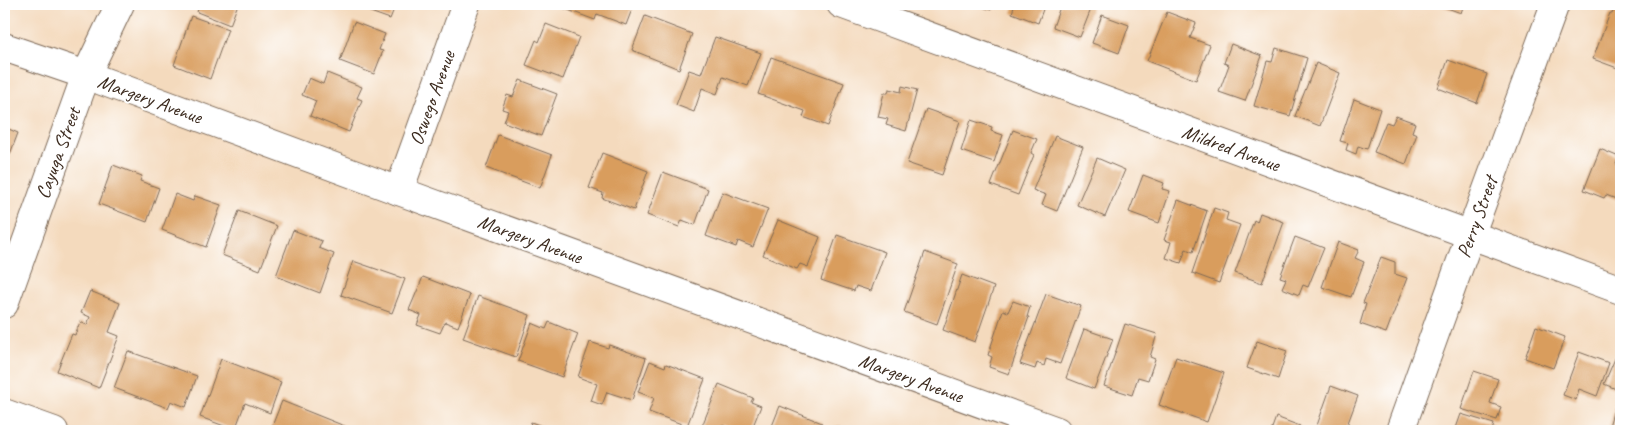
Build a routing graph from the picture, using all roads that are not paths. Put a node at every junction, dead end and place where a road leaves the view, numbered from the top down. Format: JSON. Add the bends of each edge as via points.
{"nodes":[{"id":1,"x":120,"y":4,"type":"edge"},
{"id":2,"x":466,"y":4,"type":"edge"},
{"id":3,"x":841,"y":4,"type":"edge"},
{"id":4,"x":1555,"y":4,"type":"edge"},
{"id":5,"x":4,"y":47,"type":"edge"},
{"id":6,"x":86,"y":75,"type":"junction"},
{"id":7,"x":399,"y":191,"type":"junction"},
{"id":8,"x":1470,"y":236,"type":"junction"},
{"id":9,"x":1621,"y":290,"type":"edge"},
{"id":10,"x":4,"y":304,"type":"edge"},
{"id":11,"x":4,"y":413,"type":"edge"},
{"id":12,"x":54,"y":431,"type":"edge"},
{"id":13,"x":1057,"y":431,"type":"edge"},
{"id":14,"x":1400,"y":431,"type":"edge"}],
"edges":[{"from":1,"to":6,"type":"street","name":"Cayuga Street"},
{"from":2,"to":7,"type":"street","name":"Oswego Avenue"},
{"from":3,"to":8,"type":"street","name":"Mildred Avenue"},
{"from":4,"to":8,"type":"street","name":"Perry Street"},
{"from":5,"to":6,"type":"street","name":"Margery Avenue"},
{"from":6,"to":7,"type":"street","name":"Margery Avenue"},
{"from":6,"to":10,"type":"street","name":"Cayuga Street"},
{"from":7,"to":13,"type":"street","name":"Margery Avenue"},
{"from":8,"to":9,"type":"street","name":"Mildred Avenue"},
{"from":8,"to":14,"type":"street","name":"Perry Street"},
{"from":11,"to":12,"type":"street"}]}
